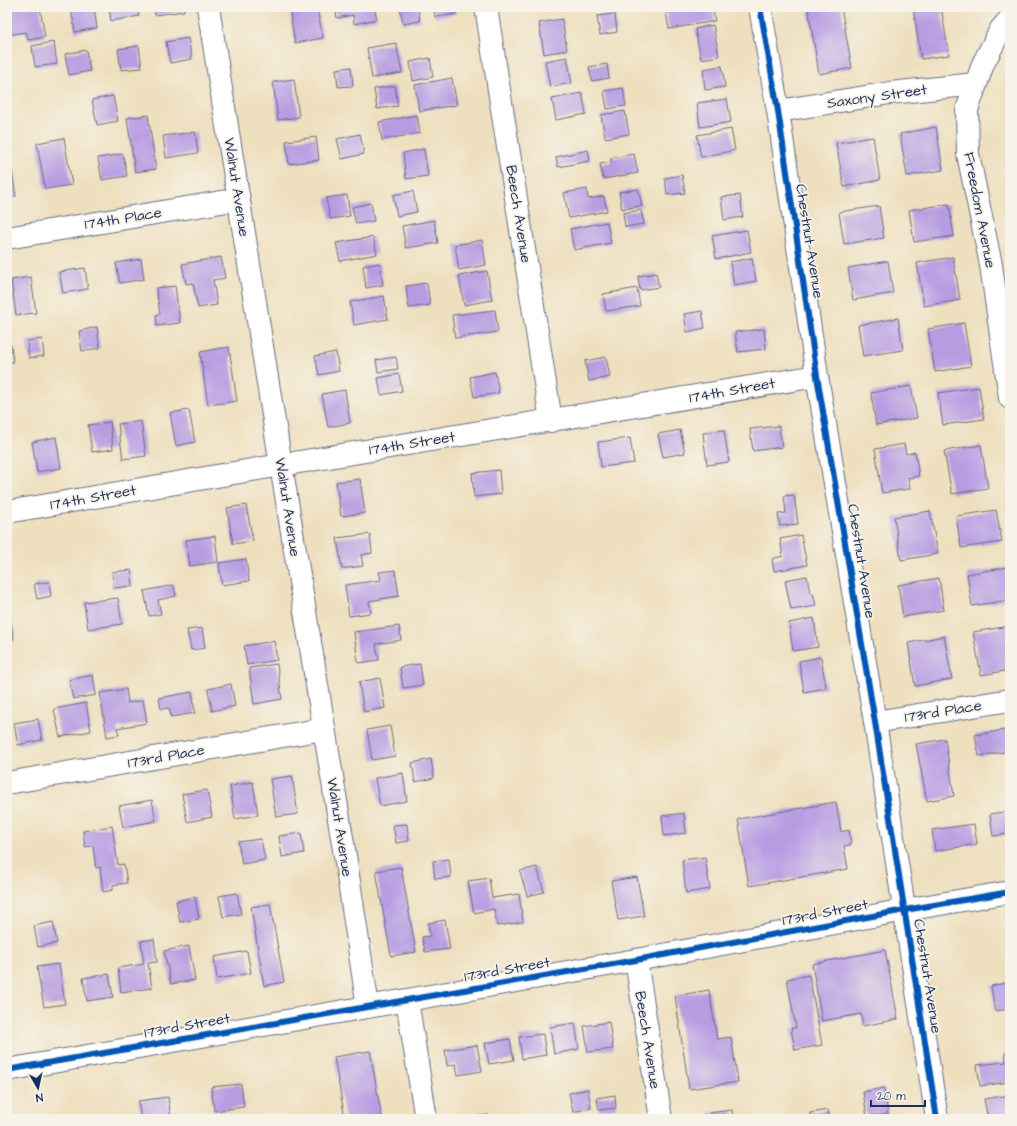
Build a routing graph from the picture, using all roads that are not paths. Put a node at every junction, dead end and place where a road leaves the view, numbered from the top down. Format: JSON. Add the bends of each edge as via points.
{"nodes":[{"id":1,"x":208,"y":7,"type":"edge"},
{"id":2,"x":486,"y":7,"type":"edge"},
{"id":3,"x":760,"y":7,"type":"edge"},
{"id":4,"x":1006,"y":24,"type":"edge"},
{"id":5,"x":976,"y":84,"type":"junction"},
{"id":6,"x":778,"y":111,"type":"junction"},
{"id":7,"x":239,"y":199,"type":"junction"},
{"id":8,"x":7,"y":238,"type":"edge"},
{"id":9,"x":1000,"y":265,"type":"edge"},
{"id":10,"x":818,"y":376,"type":"junction"},
{"id":11,"x":1010,"y":398,"type":"edge"},
{"id":12,"x":552,"y":421,"type":"junction"},
{"id":13,"x":281,"y":465,"type":"junction"},
{"id":14,"x":7,"y":512,"type":"edge"},
{"id":15,"x":1010,"y":700,"type":"edge"},
{"id":16,"x":875,"y":722,"type":"junction"},
{"id":17,"x":324,"y":729,"type":"junction"},
{"id":18,"x":7,"y":783,"type":"edge"},
{"id":19,"x":1010,"y":892,"type":"edge"},
{"id":20,"x":905,"y":910,"type":"junction"},
{"id":21,"x":636,"y":960,"type":"junction"},
{"id":22,"x":407,"y":1000,"type":"junction"},
{"id":23,"x":368,"y":1007,"type":"junction"},
{"id":24,"x":7,"y":1070,"type":"edge"},
{"id":25,"x":426,"y":1119,"type":"edge"},
{"id":26,"x":660,"y":1119,"type":"edge"},
{"id":27,"x":937,"y":1119,"type":"edge"}],
"edges":[{"from":1,"to":7,"type":"street","name":"Walnut Avenue"},
{"from":2,"to":12,"type":"street","name":"Beech Avenue"},
{"from":3,"to":6,"type":"street","name":"Chestnut Avenue"},
{"from":4,"to":5,"type":"street","name":"Freedom Avenue","via":[[983,64]]},
{"from":5,"to":6,"type":"street","name":"Saxony Street","via":[[890,93]]},
{"from":5,"to":9,"type":"street","name":"Freedom Avenue","via":[[967,110],[968,154]]},
{"from":6,"to":10,"type":"street","name":"Chestnut Avenue"},
{"from":7,"to":8,"type":"street","name":"174th Place"},
{"from":7,"to":13,"type":"street","name":"Walnut Avenue"},
{"from":9,"to":11,"type":"street","name":"Freedom Avenue"},
{"from":10,"to":12,"type":"street","name":"174th Street"},
{"from":10,"to":16,"type":"street","name":"Chestnut Avenue"},
{"from":12,"to":13,"type":"street","name":"174th Street"},
{"from":13,"to":14,"type":"street","name":"174th Street"},
{"from":13,"to":17,"type":"street","name":"Walnut Avenue"},
{"from":15,"to":16,"type":"street","name":"173rd Place"},
{"from":16,"to":20,"type":"street","name":"Chestnut Avenue"},
{"from":17,"to":18,"type":"street","name":"173rd Place"},
{"from":17,"to":23,"type":"street","name":"Walnut Avenue"},
{"from":19,"to":20,"type":"street","name":"173rd Street"},
{"from":20,"to":21,"type":"street","name":"173rd Street"},
{"from":20,"to":27,"type":"street","name":"Chestnut Avenue"},
{"from":21,"to":22,"type":"street","name":"173rd Street"},
{"from":21,"to":26,"type":"street","name":"Beech Avenue"},
{"from":22,"to":23,"type":"street","name":"173rd Street"},
{"from":22,"to":25,"type":"street"},
{"from":23,"to":24,"type":"street","name":"173rd Street"}]}
